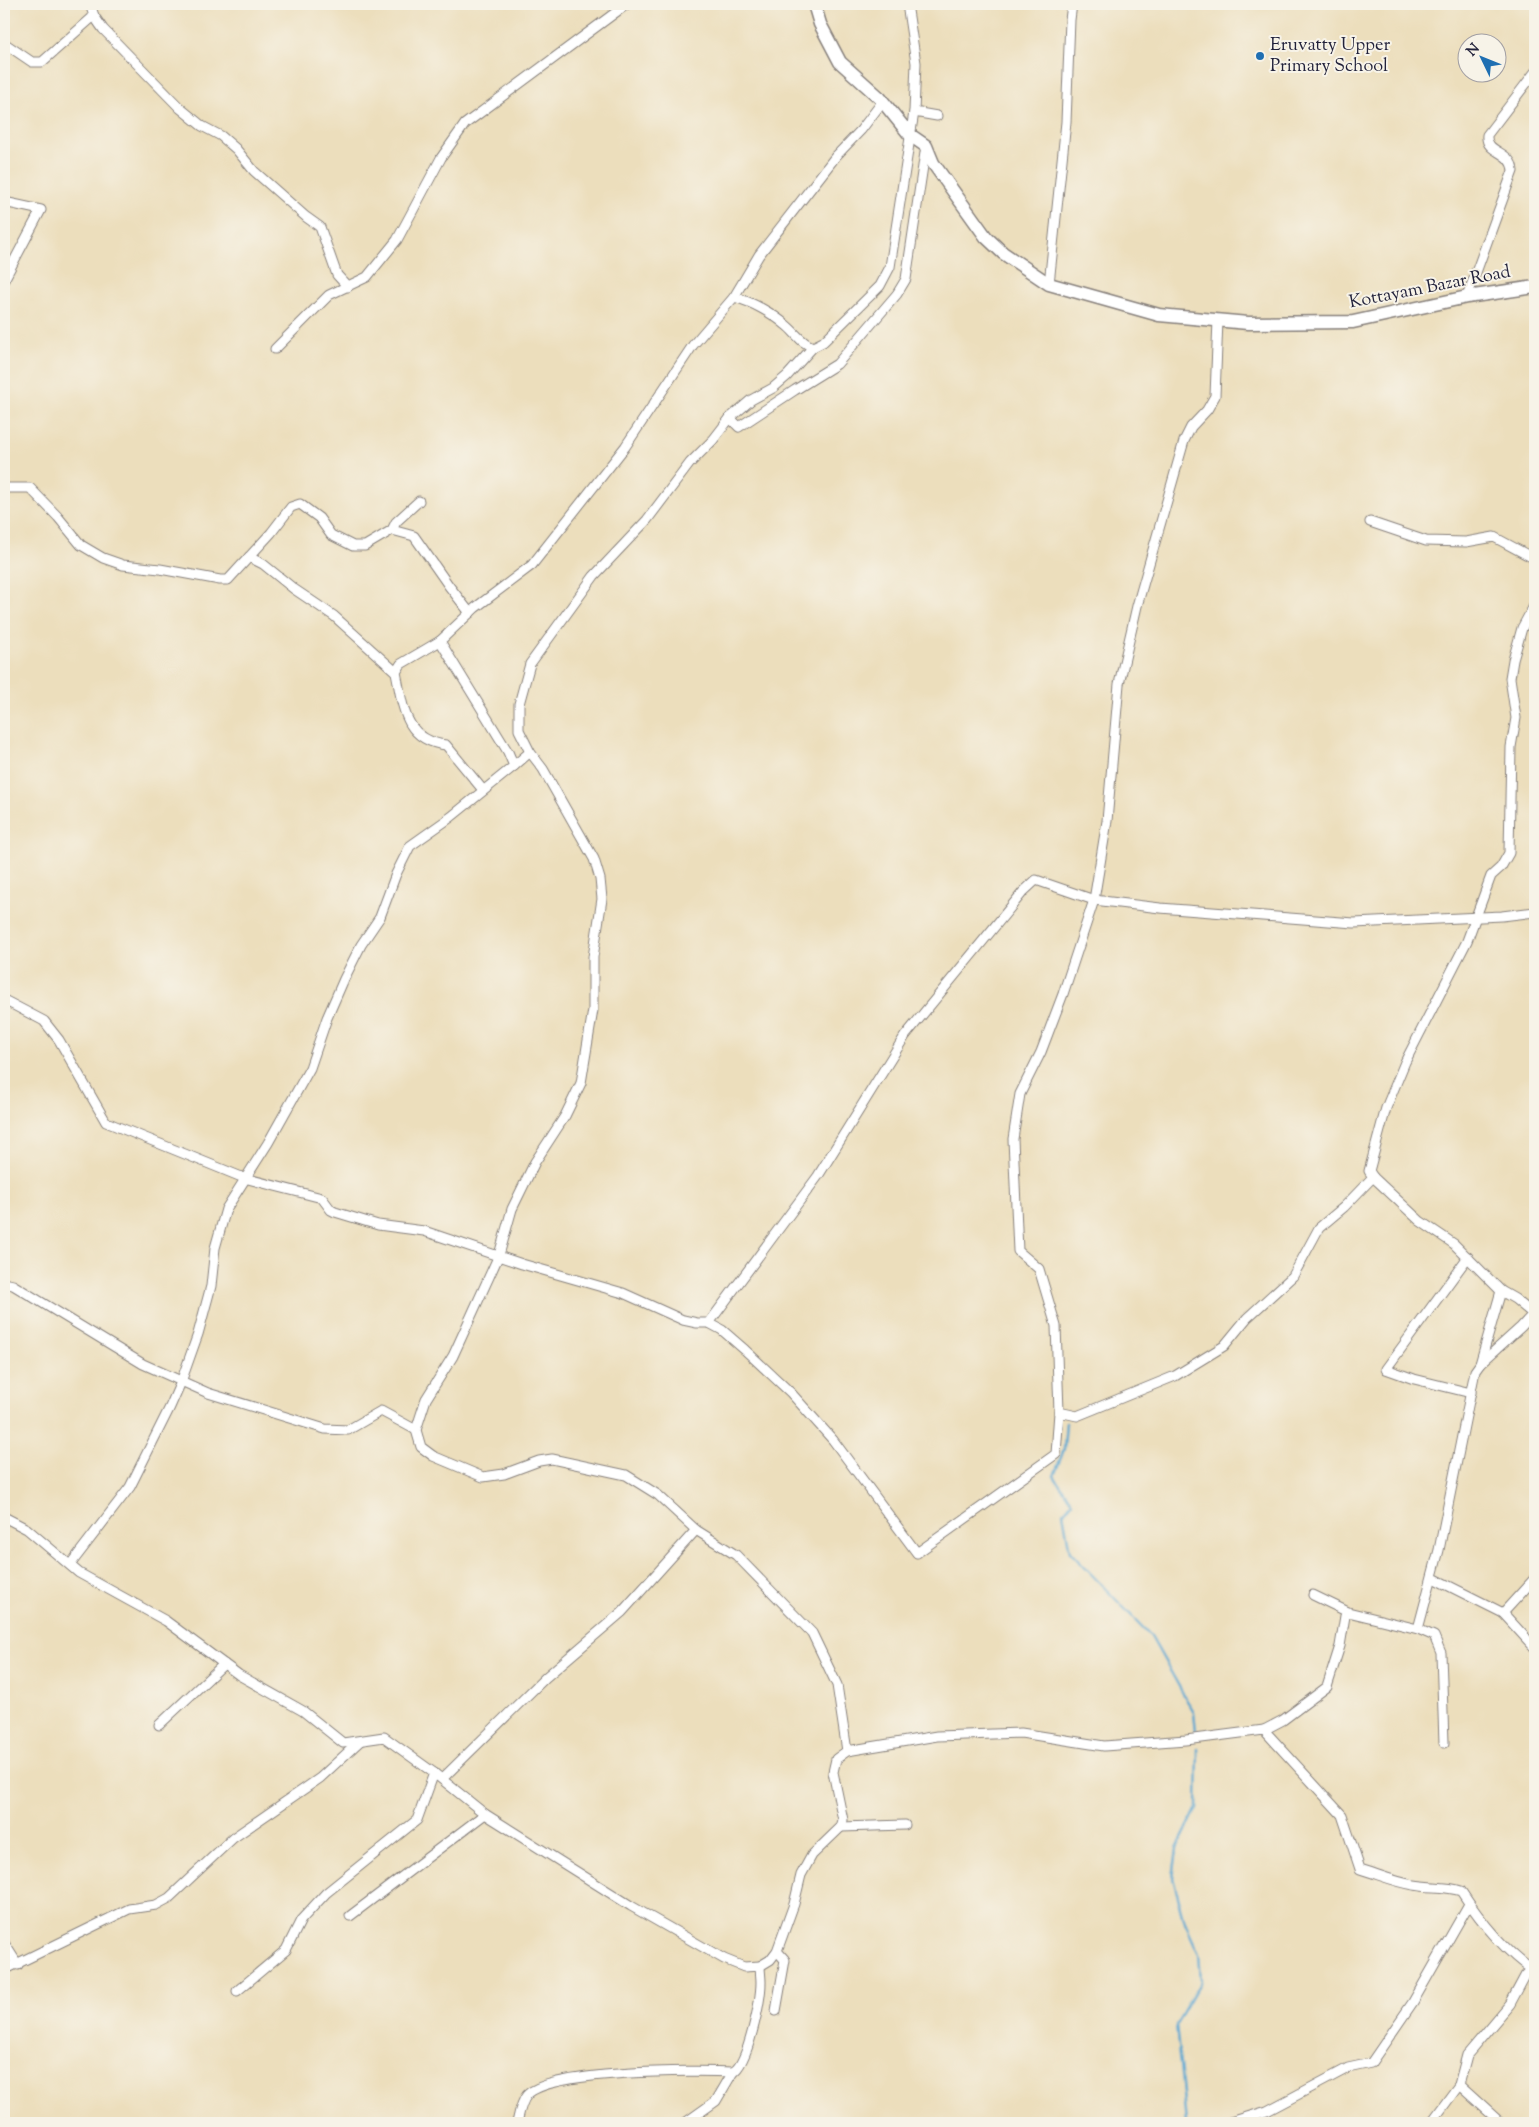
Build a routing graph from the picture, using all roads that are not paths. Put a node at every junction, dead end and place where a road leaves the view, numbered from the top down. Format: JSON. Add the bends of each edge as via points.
{"nodes":[{"id":1,"x":90,"y":4,"type":"edge"},
{"id":2,"x":627,"y":4,"type":"edge"},
{"id":3,"x":814,"y":4,"type":"edge"},
{"id":4,"x":907,"y":4,"type":"edge"},
{"id":5,"x":1072,"y":4,"type":"edge"},
{"id":6,"x":94,"y":16,"type":"junction"},
{"id":7,"x":4,"y":43,"type":"edge"},
{"id":8,"x":1535,"y":72,"type":"edge"},
{"id":9,"x":883,"y":102,"type":"junction"},
{"id":10,"x":914,"y":112,"type":"junction"},
{"id":11,"x":937,"y":116,"type":"dead end"},
{"id":12,"x":911,"y":136,"type":"junction"},
{"id":13,"x":926,"y":146,"type":"junction"},
{"id":14,"x":4,"y":202,"type":"edge"},
{"id":15,"x":4,"y":280,"type":"edge"},
{"id":16,"x":1049,"y":284,"type":"junction"},
{"id":17,"x":348,"y":287,"type":"junction"},
{"id":18,"x":1535,"y":287,"type":"edge"},
{"id":19,"x":734,"y":297,"type":"junction"},
{"id":20,"x":1467,"y":298,"type":"junction"},
{"id":21,"x":1218,"y":320,"type":"junction"},
{"id":22,"x":813,"y":347,"type":"junction"},
{"id":23,"x":275,"y":349,"type":"dead end"},
{"id":24,"x":730,"y":418,"type":"junction"},
{"id":25,"x":4,"y":488,"type":"edge"},
{"id":26,"x":420,"y":501,"type":"dead end"},
{"id":27,"x":1370,"y":522,"type":"dead end"},
{"id":28,"x":392,"y":530,"type":"junction"},
{"id":29,"x":249,"y":557,"type":"junction"},
{"id":30,"x":1535,"y":559,"type":"edge"},
{"id":31,"x":1535,"y":604,"type":"edge"},
{"id":32,"x":470,"y":613,"type":"junction"},
{"id":33,"x":440,"y":641,"type":"junction"},
{"id":34,"x":396,"y":672,"type":"junction"},
{"id":35,"x":530,"y":752,"type":"junction"},
{"id":36,"x":514,"y":766,"type":"junction"},
{"id":37,"x":483,"y":790,"type":"junction"},
{"id":38,"x":1094,"y":900,"type":"junction"},
{"id":39,"x":1535,"y":912,"type":"edge"},
{"id":40,"x":1476,"y":916,"type":"junction"},
{"id":41,"x":4,"y":1000,"type":"edge"},
{"id":42,"x":1373,"y":1177,"type":"junction"},
{"id":43,"x":244,"y":1178,"type":"junction"},
{"id":44,"x":499,"y":1255,"type":"junction"},
{"id":45,"x":1468,"y":1257,"type":"junction"},
{"id":46,"x":4,"y":1283,"type":"edge"},
{"id":47,"x":1501,"y":1290,"type":"junction"},
{"id":48,"x":1534,"y":1314,"type":"edge"},
{"id":49,"x":709,"y":1323,"type":"junction"},
{"id":50,"x":1480,"y":1364,"type":"junction"},
{"id":51,"x":181,"y":1382,"type":"junction"},
{"id":52,"x":1471,"y":1393,"type":"junction"},
{"id":53,"x":1059,"y":1412,"type":"junction"},
{"id":54,"x":416,"y":1430,"type":"junction"},
{"id":55,"x":4,"y":1517,"type":"edge"},
{"id":56,"x":696,"y":1530,"type":"junction"},
{"id":57,"x":70,"y":1565,"type":"junction"},
{"id":58,"x":1433,"y":1578,"type":"junction"},
{"id":59,"x":1535,"y":1578,"type":"edge"},
{"id":60,"x":1313,"y":1595,"type":"dead end"},
{"id":61,"x":1348,"y":1612,"type":"junction"},
{"id":62,"x":1503,"y":1613,"type":"junction"},
{"id":63,"x":1418,"y":1629,"type":"junction"},
{"id":64,"x":1535,"y":1648,"type":"edge"},
{"id":65,"x":224,"y":1664,"type":"junction"},
{"id":66,"x":159,"y":1725,"type":"dead end"},
{"id":67,"x":1264,"y":1730,"type":"junction"},
{"id":68,"x":360,"y":1741,"type":"junction"},
{"id":69,"x":1444,"y":1743,"type":"dead end"},
{"id":70,"x":847,"y":1751,"type":"junction"},
{"id":71,"x":438,"y":1776,"type":"junction"},
{"id":72,"x":485,"y":1814,"type":"junction"},
{"id":73,"x":905,"y":1825,"type":"dead end"},
{"id":74,"x":841,"y":1827,"type":"junction"},
{"id":75,"x":1469,"y":1904,"type":"junction"},
{"id":76,"x":350,"y":1916,"type":"dead end"},
{"id":77,"x":4,"y":1943,"type":"edge"},
{"id":78,"x":777,"y":1951,"type":"junction"},
{"id":79,"x":18,"y":1964,"type":"junction"},
{"id":80,"x":760,"y":1966,"type":"junction"},
{"id":81,"x":4,"y":1970,"type":"edge"},
{"id":82,"x":1533,"y":1971,"type":"edge"},
{"id":83,"x":237,"y":1991,"type":"dead end"},
{"id":84,"x":776,"y":2010,"type":"dead end"},
{"id":85,"x":733,"y":2072,"type":"junction"},
{"id":86,"x":1459,"y":2085,"type":"junction"},
{"id":87,"x":518,"y":2123,"type":"edge"},
{"id":88,"x":685,"y":2123,"type":"edge"},
{"id":89,"x":1226,"y":2123,"type":"edge"},
{"id":90,"x":1431,"y":2123,"type":"edge"},
{"id":91,"x":1498,"y":2123,"type":"edge"}],
"edges":[{"from":1,"to":6,"type":"street"},
{"from":2,"to":17,"type":"street","via":[[465,124],[441,158],[397,240],[367,277]]},
{"from":3,"to":9,"type":"main road","via":[[820,24],[840,62]]},
{"from":4,"to":10,"type":"street","via":[[916,63]]},
{"from":5,"to":16,"type":"street","via":[[1066,122]]},
{"from":6,"to":7,"type":"street","via":[[55,54],[42,62],[32,62]]},
{"from":6,"to":17,"type":"street","via":[[180,108],[221,136],[254,171],[320,227],[337,274]]},
{"from":8,"to":20,"type":"street","via":[[1487,135],[1490,147],[1510,160],[1513,171]]},
{"from":9,"to":12,"type":"main road"},
{"from":9,"to":19,"type":"street","via":[[836,156],[759,255]]},
{"from":10,"to":11,"type":"street"},
{"from":10,"to":12,"type":"street"},
{"from":12,"to":13,"type":"main road"},
{"from":12,"to":22,"type":"street","via":[[890,268],[880,286],[855,312],[823,342]]},
{"from":13,"to":16,"type":"main road","name":"Kottayam Bazar Road","via":[[933,163],[986,236],[1003,253]]},
{"from":13,"to":24,"type":"street","via":[[906,280],[898,294],[837,364],[739,427]]},
{"from":14,"to":15,"type":"street","via":[[41,210]]},
{"from":16,"to":21,"type":"main road","name":"Kottayam Bazar Road","via":[[1159,314]]},
{"from":17,"to":23,"type":"street","via":[[329,295]]},
{"from":18,"to":20,"type":"main road","name":"Kottayam Bazar Road"},
{"from":19,"to":22,"type":"street","via":[[746,300],[772,316]]},
{"from":19,"to":32,"type":"street","via":[[692,345],[625,447],[532,565]]},
{"from":20,"to":21,"type":"main road","name":"Kottayam Bazar Road","via":[[1354,322],[1248,323]]},
{"from":21,"to":38,"type":"street","via":[[1214,396],[1208,410],[1191,426],[1184,441],[1137,606],[1119,684],[1107,821]]},
{"from":22,"to":24,"type":"street","via":[[773,388],[751,400]]},
{"from":24,"to":35,"type":"street","via":[[690,463],[647,520],[594,576],[530,664],[520,704],[520,730]]},
{"from":25,"to":29,"type":"street","via":[[30,488],[81,545],[123,565],[228,580]]},
{"from":26,"to":28,"type":"street","via":[[396,522]]},
{"from":27,"to":30,"type":"street","via":[[1426,541],[1466,542],[1494,537]]},
{"from":28,"to":29,"type":"street","via":[[365,546],[353,546],[331,535],[319,518],[300,504],[295,504]]},
{"from":28,"to":32,"type":"street","via":[[414,536]]},
{"from":29,"to":34,"type":"street","via":[[334,616]]},
{"from":31,"to":40,"type":"street","via":[[1522,628],[1510,678],[1516,718],[1511,747],[1509,853],[1491,876]]},
{"from":32,"to":33,"type":"street"},
{"from":33,"to":34,"type":"street","via":[[401,664]]},
{"from":33,"to":36,"type":"street"},
{"from":34,"to":37,"type":"street","via":[[408,724],[432,744],[446,745]]},
{"from":35,"to":36,"type":"street"},
{"from":35,"to":44,"type":"street","via":[[594,859],[602,899],[593,957],[593,1010],[582,1083],[535,1162],[512,1209]]},
{"from":36,"to":37,"type":"street"},
{"from":37,"to":43,"type":"street","via":[[410,846],[380,917],[360,945],[344,979],[310,1068]]},
{"from":38,"to":40,"type":"street","via":[[1354,923]]},
{"from":38,"to":49,"type":"street","via":[[1036,880],[1023,892],[904,1036],[818,1176]]},
{"from":38,"to":53,"type":"street","via":[[1060,1003],[1020,1094],[1013,1139],[1018,1251],[1039,1269],[1056,1326]]},
{"from":39,"to":40,"type":"street"},
{"from":40,"to":42,"type":"street","via":[[1386,1108],[1369,1170]]},
{"from":41,"to":43,"type":"street","via":[[44,1022],[60,1040],[106,1122]]},
{"from":42,"to":45,"type":"street","via":[[1414,1215]]},
{"from":42,"to":53,"type":"street","via":[[1319,1228],[1292,1276],[1247,1318],[1224,1346],[1175,1376],[1077,1416]]},
{"from":43,"to":44,"type":"street","via":[[322,1198],[331,1210],[378,1224],[424,1232]]},
{"from":43,"to":51,"type":"street","via":[[226,1209],[215,1248],[211,1286]]},
{"from":44,"to":49,"type":"street","via":[[623,1293],[683,1320]]},
{"from":44,"to":54,"type":"street","via":[[453,1356],[426,1399]]},
{"from":45,"to":47,"type":"street"},
{"from":45,"to":52,"type":"street","via":[[1386,1369],[1414,1380]]},
{"from":46,"to":51,"type":"street","via":[[13,1285],[143,1364]]},
{"from":47,"to":48,"type":"street"},
{"from":47,"to":50,"type":"street"},
{"from":48,"to":50,"type":"street"},
{"from":49,"to":53,"type":"street","via":[[722,1330],[791,1393],[833,1440],[917,1553],[1056,1454]]},
{"from":50,"to":52,"type":"street","via":[[1475,1371]]},
{"from":51,"to":54,"type":"street","via":[[324,1429],[348,1430],[381,1411]]},
{"from":51,"to":57,"type":"street","via":[[130,1486]]},
{"from":52,"to":58,"type":"street"},
{"from":54,"to":56,"type":"street","via":[[421,1447],[433,1456],[483,1477],[552,1459],[626,1475],[658,1495]]},
{"from":55,"to":57,"type":"street","via":[[28,1529]]},
{"from":56,"to":70,"type":"street","via":[[736,1555],[812,1633],[837,1685]]},
{"from":56,"to":71,"type":"street","via":[[622,1612]]},
{"from":57,"to":65,"type":"street","via":[[166,1621]]},
{"from":58,"to":62,"type":"street"},
{"from":58,"to":63,"type":"street"},
{"from":59,"to":62,"type":"street"},
{"from":60,"to":61,"type":"street"},
{"from":61,"to":63,"type":"street"},
{"from":61,"to":67,"type":"street","via":[[1327,1687],[1284,1720]]},
{"from":62,"to":64,"type":"street"},
{"from":63,"to":69,"type":"street","via":[[1434,1636],[1441,1653]]},
{"from":65,"to":66,"type":"street"},
{"from":65,"to":68,"type":"street","via":[[303,1710],[343,1744]]},
{"from":67,"to":70,"type":"street","via":[[1104,1746],[1021,1733],[937,1736]]},
{"from":67,"to":75,"type":"street","via":[[1342,1815],[1360,1869],[1406,1884],[1461,1891]]},
{"from":68,"to":71,"type":"street","via":[[384,1737]]},
{"from":68,"to":79,"type":"street","via":[[320,1778],[233,1838],[168,1898],[156,1905],[129,1909]]},
{"from":70,"to":74,"type":"street","via":[[836,1759],[833,1772],[843,1820]]},
{"from":71,"to":72,"type":"street"},
{"from":71,"to":83,"type":"street","via":[[417,1820],[326,1893],[301,1920],[286,1950]]},
{"from":72,"to":76,"type":"street"},
{"from":72,"to":80,"type":"street","via":[[687,1938],[744,1967]]},
{"from":73,"to":74,"type":"street"},
{"from":74,"to":78,"type":"street","via":[[812,1855],[801,1875]]},
{"from":75,"to":82,"type":"street","via":[[1480,1921]]},
{"from":75,"to":89,"type":"street","via":[[1413,2002],[1371,2063],[1348,2068],[1267,2111]]},
{"from":77,"to":79,"type":"street"},
{"from":78,"to":80,"type":"street"},
{"from":78,"to":84,"type":"street","via":[[785,1960]]},
{"from":79,"to":81,"type":"street"},
{"from":80,"to":85,"type":"street","via":[[761,1983],[748,2046],[742,2063]]},
{"from":82,"to":86,"type":"street","via":[[1525,1976],[1510,2004],[1467,2055]]},
{"from":85,"to":87,"type":"street","via":[[615,2073],[538,2087],[527,2095]]},
{"from":85,"to":88,"type":"street","via":[[716,2101]]},
{"from":86,"to":90,"type":"street"},
{"from":86,"to":91,"type":"street"}]}
